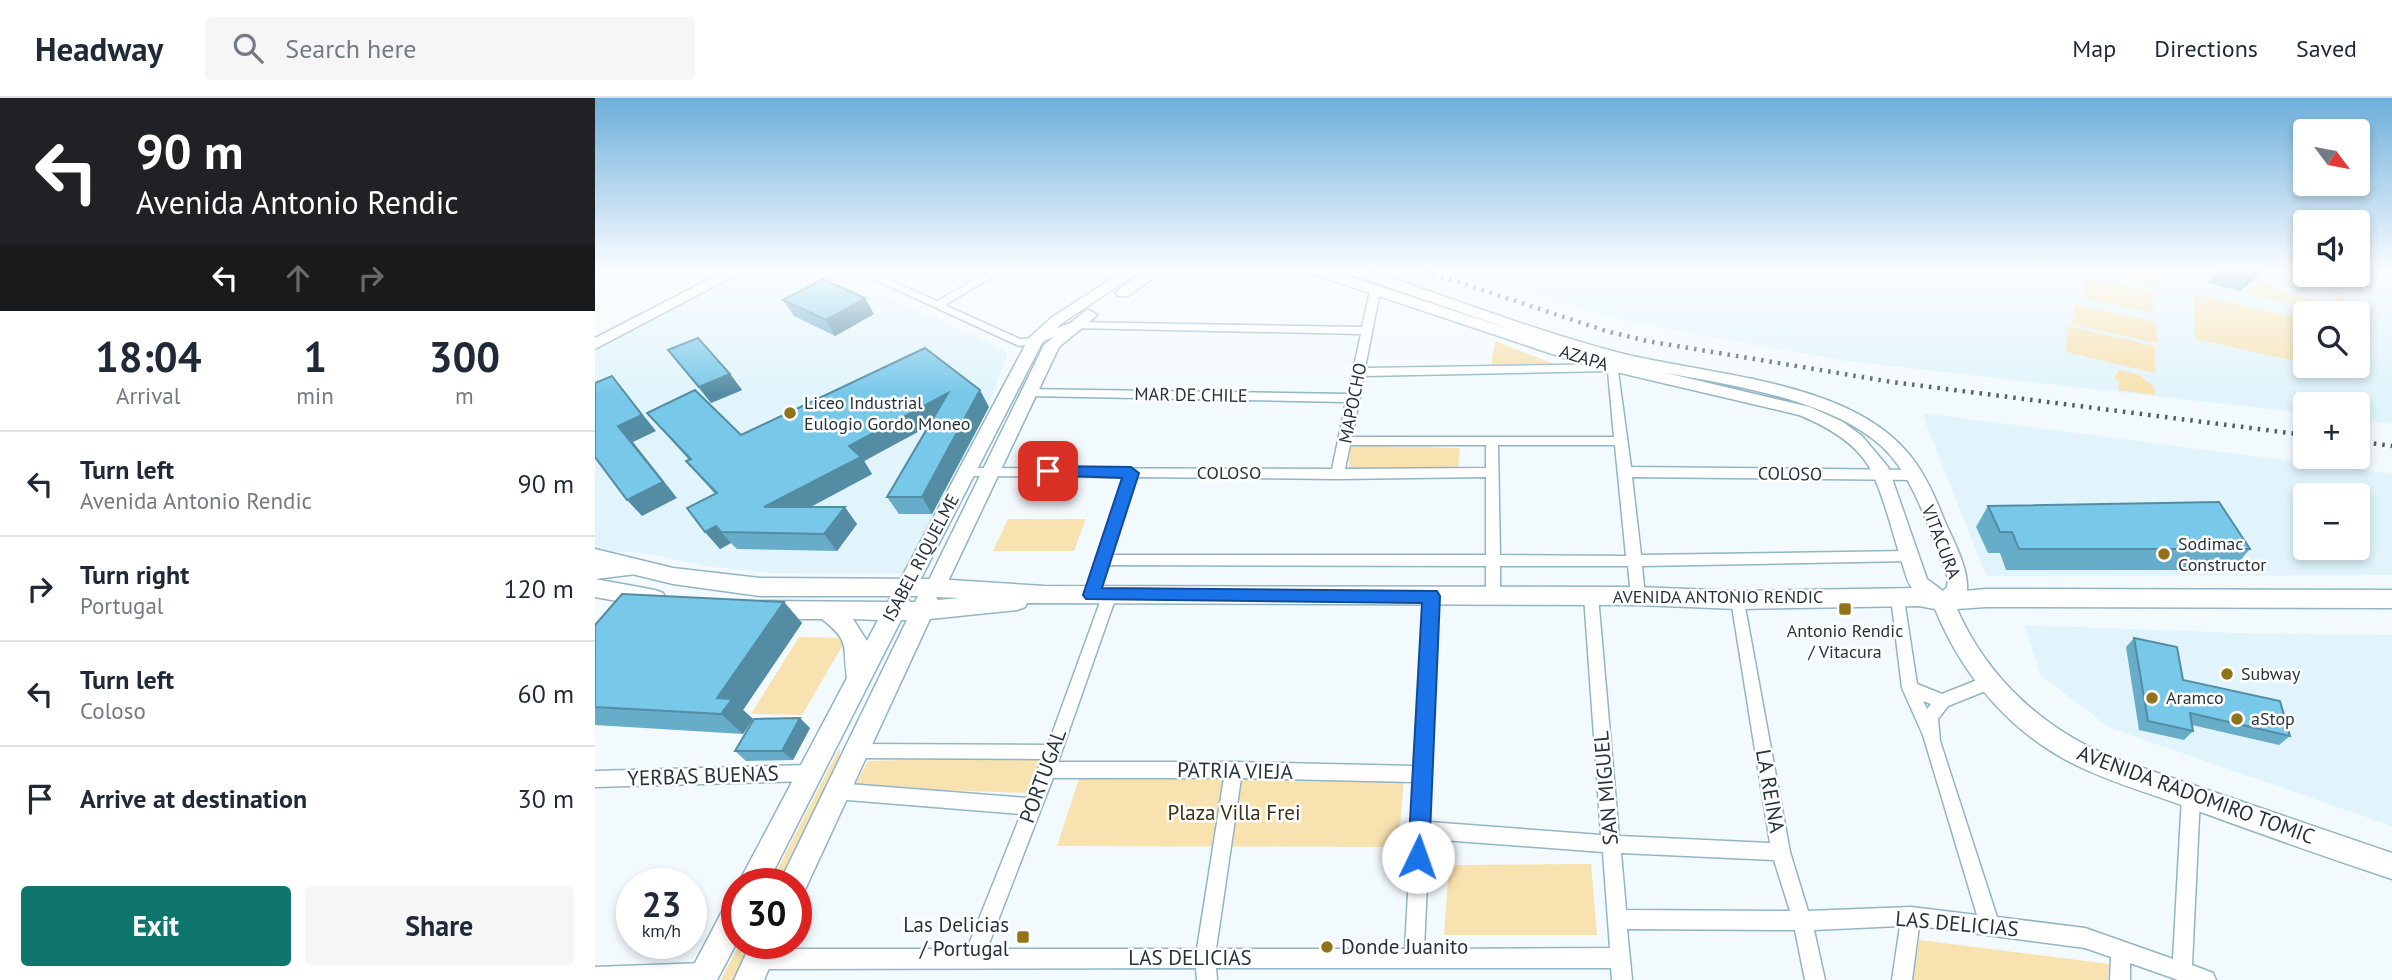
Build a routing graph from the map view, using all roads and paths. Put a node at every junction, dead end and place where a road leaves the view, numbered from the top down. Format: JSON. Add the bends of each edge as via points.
{"nodes":[{"id":1,"x":656,"y":312,"type":"edge"},
{"id":2,"x":953,"y":312,"type":"edge"},
{"id":3,"x":1070,"y":312,"type":"edge"},
{"id":4,"x":1093,"y":312,"type":"edge"},
{"id":5,"x":1371,"y":312,"type":"edge"},
{"id":6,"x":1440,"y":312,"type":"edge"},
{"id":7,"x":1479,"y":312,"type":"edge"},
{"id":8,"x":1073,"y":325,"type":"junction"},
{"id":9,"x":1368,"y":331,"type":"junction"},
{"id":10,"x":1035,"y":341,"type":"junction"},
{"id":11,"x":595,"y":344,"type":"edge"},
{"id":12,"x":1613,"y":368,"type":"junction"},
{"id":13,"x":1359,"y":372,"type":"junction"},
{"id":14,"x":1028,"y":392,"type":"junction"},
{"id":15,"x":1354,"y":398,"type":"junction"},
{"id":16,"x":1859,"y":430,"type":"junction"},
{"id":17,"x":1345,"y":441,"type":"junction"},
{"id":18,"x":1492,"y":441,"type":"junction"},
{"id":19,"x":1621,"y":441,"type":"junction"},
{"id":20,"x":992,"y":470,"type":"junction"},
{"id":21,"x":965,"y":471,"type":"junction"},
{"id":22,"x":1492,"y":472,"type":"junction"},
{"id":23,"x":1624,"y":472,"type":"junction"},
{"id":24,"x":1131,"y":473,"type":"junction"},
{"id":25,"x":1338,"y":474,"type":"junction"},
{"id":26,"x":1915,"y":475,"type":"junction"},
{"id":27,"x":1883,"y":476,"type":"junction"},
{"id":28,"x":1909,"y":556,"type":"junction"},
{"id":29,"x":595,"y":557,"type":"edge"},
{"id":30,"x":1102,"y":560,"type":"junction"},
{"id":31,"x":1493,"y":561,"type":"junction"},
{"id":32,"x":1633,"y":561,"type":"junction"},
{"id":33,"x":638,"y":568,"type":"junction"},
{"id":34,"x":595,"y":584,"type":"edge"},
{"id":35,"x":906,"y":588,"type":"junction"},
{"id":36,"x":935,"y":588,"type":"junction"},
{"id":37,"x":1044,"y":595,"type":"junction"},
{"id":38,"x":1101,"y":595,"type":"junction"},
{"id":39,"x":1431,"y":596,"type":"junction"},
{"id":40,"x":1493,"y":596,"type":"junction"},
{"id":41,"x":1591,"y":596,"type":"junction"},
{"id":42,"x":1638,"y":596,"type":"junction"},
{"id":43,"x":1898,"y":597,"type":"junction"},
{"id":44,"x":2392,"y":599,"type":"edge"},
{"id":45,"x":1738,"y":600,"type":"junction"},
{"id":46,"x":1943,"y":602,"type":"junction"},
{"id":47,"x":675,"y":603,"type":"edge"},
{"id":48,"x":745,"y":609,"type":"edge"},
{"id":49,"x":827,"y":611,"type":"junction"},
{"id":50,"x":894,"y":611,"type":"junction"},
{"id":51,"x":921,"y":611,"type":"junction"},
{"id":52,"x":857,"y":679,"type":"junction"},
{"id":53,"x":1987,"y":683,"type":"junction"},
{"id":54,"x":1909,"y":688,"type":"junction"},
{"id":55,"x":1942,"y":701,"type":"junction"},
{"id":56,"x":1932,"y":741,"type":"junction"},
{"id":57,"x":855,"y":751,"type":"junction"},
{"id":58,"x":1052,"y":752,"type":"junction"},
{"id":59,"x":1234,"y":769,"type":"junction"},
{"id":60,"x":1047,"y":770,"type":"junction"},
{"id":61,"x":811,"y":773,"type":"junction"},
{"id":62,"x":1422,"y":774,"type":"junction"},
{"id":63,"x":595,"y":779,"type":"edge"},
{"id":64,"x":835,"y":791,"type":"junction"},
{"id":65,"x":2191,"y":796,"type":"junction"},
{"id":66,"x":1033,"y":807,"type":"junction"},
{"id":67,"x":1420,"y":830,"type":"junction"},
{"id":68,"x":1611,"y":844,"type":"junction"},
{"id":69,"x":1781,"y":852,"type":"junction"},
{"id":70,"x":2392,"y":866,"type":"edge"},
{"id":71,"x":761,"y":868,"type":"edge"},
{"id":72,"x":800,"y":868,"type":"edge"},
{"id":73,"x":1911,"y":916,"type":"junction"},
{"id":74,"x":1617,"y":919,"type":"junction"},
{"id":75,"x":1803,"y":921,"type":"junction"},
{"id":76,"x":1990,"y":925,"type":"junction"},
{"id":77,"x":721,"y":941,"type":"edge"},
{"id":78,"x":2121,"y":949,"type":"junction"},
{"id":79,"x":974,"y":957,"type":"junction"},
{"id":80,"x":1414,"y":958,"type":"junction"},
{"id":81,"x":1620,"y":958,"type":"junction"},
{"id":82,"x":1205,"y":959,"type":"junction"},
{"id":83,"x":758,"y":961,"type":"edge"},
{"id":84,"x":2182,"y":970,"type":"junction"},
{"id":85,"x":702,"y":976,"type":"edge"},
{"id":86,"x":595,"y":977,"type":"edge"},
{"id":87,"x":1207,"y":980,"type":"edge"},
{"id":88,"x":1622,"y":980,"type":"edge"},
{"id":89,"x":1815,"y":980,"type":"edge"},
{"id":90,"x":1902,"y":980,"type":"edge"},
{"id":91,"x":2120,"y":980,"type":"edge"},
{"id":92,"x":2206,"y":980,"type":"edge"}],
"edges":[{"from":1,"to":11,"type":"street"},
{"from":2,"to":10,"type":"street","via":[[1019,343]]},
{"from":3,"to":10,"type":"street","name":"ISABEL RIQUELME"},
{"from":4,"to":8,"type":"street","name":"ISABEL RIQUELME"},
{"from":5,"to":9,"type":"street","name":"MAPOCHO"},
{"from":6,"to":12,"type":"street","name":"AZAPA"},
{"from":7,"to":16,"type":"street","name":"AZAPA","via":[[1608,355],[1804,397],[1846,413]]},
{"from":8,"to":9,"type":"street"},
{"from":8,"to":10,"type":"street"},
{"from":8,"to":14,"type":"street","name":"ISABEL RIQUELME","via":[[1052,345]]},
{"from":9,"to":13,"type":"street","name":"MAPOCHO"},
{"from":10,"to":21,"type":"street","name":"ISABEL RIQUELME"},
{"from":12,"to":13,"type":"street"},
{"from":12,"to":16,"type":"street","name":"AZAPA","via":[[1804,411]]},
{"from":12,"to":19,"type":"street"},
{"from":13,"to":15,"type":"street","name":"MAPOCHO"},
{"from":14,"to":15,"type":"street","name":"MAR DE CHILE"},
{"from":14,"to":20,"type":"street","name":"ISABEL RIQUELME"},
{"from":15,"to":17,"type":"street","name":"MAPOCHO"},
{"from":16,"to":26,"type":"street","name":"VITACURA","via":[[1894,447]]},
{"from":16,"to":27,"type":"street","name":"VITACURA"},
{"from":17,"to":18,"type":"street"},
{"from":17,"to":25,"type":"street","name":"MAPOCHO"},
{"from":18,"to":19,"type":"street"},
{"from":18,"to":22,"type":"street"},
{"from":19,"to":23,"type":"street"},
{"from":20,"to":21,"type":"street","name":"COLOSO"},
{"from":20,"to":24,"type":"street","name":"COLOSO"},
{"from":20,"to":36,"type":"street","name":"ISABEL RIQUELME"},
{"from":21,"to":35,"type":"street","name":"ISABEL RIQUELME"},
{"from":22,"to":25,"type":"street","name":"COLOSO"},
{"from":22,"to":31,"type":"street"},
{"from":23,"to":27,"type":"street","name":"COLOSO"},
{"from":23,"to":32,"type":"street"},
{"from":24,"to":25,"type":"street","name":"COLOSO"},
{"from":24,"to":30,"type":"street","name":"PORTUGAL"},
{"from":26,"to":27,"type":"street","name":"COLOSO"},
{"from":26,"to":46,"type":"street","name":"VITACURA","via":[[1958,578],[1957,591]]},
{"from":27,"to":28,"type":"street","name":"VITACURA"},
{"from":28,"to":32,"type":"street","name":"AVENIDA ANTONIO RENDIC"},
{"from":28,"to":46,"type":"street","name":"VITACURA","via":[[1919,583]]},
{"from":29,"to":33,"type":"main road","name":"AVENIDA ANTONIO RENDIC"},
{"from":30,"to":31,"type":"street","name":"AVENIDA ANTONIO RENDIC"},
{"from":30,"to":38,"type":"street","name":"PORTUGAL"},
{"from":31,"to":32,"type":"street","name":"AVENIDA ANTONIO RENDIC"},
{"from":31,"to":40,"type":"street"},
{"from":32,"to":42,"type":"street"},
{"from":33,"to":34,"type":"street","name":"AVENIDA ANTONIO RENDIC"},
{"from":33,"to":35,"type":"main road","name":"AVENIDA ANTONIO RENDIC","via":[[760,587]]},
{"from":34,"to":47,"type":"main road","name":"AVENIDA ANTONIO RENDIC"},
{"from":35,"to":36,"type":"main road","name":"AVENIDA ANTONIO RENDIC"},
{"from":35,"to":50,"type":"main road","name":"ISABEL RIQUELME"},
{"from":36,"to":37,"type":"main road","name":"AVENIDA ANTONIO RENDIC"},
{"from":36,"to":51,"type":"main road","name":"ISABEL RIQUELME"},
{"from":37,"to":38,"type":"main road","name":"AVENIDA ANTONIO RENDIC"},
{"from":37,"to":51,"type":"main road","name":"AVENIDA ANTONIO RENDIC","via":[[1002,604]]},
{"from":38,"to":39,"type":"main road","name":"AVENIDA ANTONIO RENDIC"},
{"from":38,"to":58,"type":"street","name":"PORTUGAL"},
{"from":39,"to":40,"type":"main road","name":"AVENIDA ANTONIO RENDIC"},
{"from":39,"to":62,"type":"street"},
{"from":40,"to":41,"type":"main road","name":"AVENIDA ANTONIO RENDIC"},
{"from":41,"to":42,"type":"main road","name":"AVENIDA ANTONIO RENDIC"},
{"from":41,"to":68,"type":"street","name":"SAN MIGUEL"},
{"from":42,"to":45,"type":"main road","name":"AVENIDA ANTONIO RENDIC"},
{"from":43,"to":45,"type":"main road","name":"AVENIDA ANTONIO RENDIC"},
{"from":43,"to":46,"type":"main road","name":"AVENIDA ANTONIO RENDIC"},
{"from":43,"to":54,"type":"street"},
{"from":44,"to":46,"type":"main road","name":"AVENIDA ANTONIO RENDIC","via":[[1986,598]]},
{"from":45,"to":69,"type":"street","name":"LA REINA"},
{"from":46,"to":53,"type":"main road","name":"AVENIDA RADOMIRO TOMIC","via":[[1965,650]]},
{"from":48,"to":49,"type":"main road","name":"AVENIDA ANTONIO RENDIC"},
{"from":49,"to":50,"type":"main road","name":"AVENIDA ANTONIO RENDIC"},
{"from":49,"to":52,"type":"main road","via":[[850,628],[859,651]]},
{"from":50,"to":51,"type":"main road","name":"AVENIDA ANTONIO RENDIC"},
{"from":50,"to":52,"type":"main road","name":"ISABEL RIQUELME"},
{"from":51,"to":57,"type":"main road","name":"ISABEL RIQUELME"},
{"from":52,"to":61,"type":"main road","name":"ISABEL RIQUELME"},
{"from":53,"to":55,"type":"street"},
{"from":53,"to":65,"type":"main road","name":"AVENIDA RADOMIRO TOMIC","via":[[2057,742],[2091,760]]},
{"from":54,"to":55,"type":"street"},
{"from":54,"to":56,"type":"street"},
{"from":55,"to":56,"type":"street","via":[[1930,719]]},
{"from":56,"to":76,"type":"street"},
{"from":57,"to":58,"type":"street"},
{"from":57,"to":64,"type":"main road","name":"ISABEL RIQUELME"},
{"from":58,"to":60,"type":"street","name":"PORTUGAL"},
{"from":59,"to":60,"type":"street","name":"PATRIA VIEJA"},
{"from":59,"to":62,"type":"street","name":"PATRIA VIEJA"},
{"from":59,"to":82,"type":"street"},
{"from":60,"to":66,"type":"street","name":"PORTUGAL"},
{"from":61,"to":63,"type":"street","name":"YERBAS BUENAS"},
{"from":61,"to":71,"type":"main road","name":"ISABEL RIQUELME"},
{"from":62,"to":67,"type":"street"},
{"from":64,"to":66,"type":"street"},
{"from":64,"to":72,"type":"main road","name":"ISABEL RIQUELME"},
{"from":65,"to":70,"type":"main road","name":"AVENIDA RADOMIRO TOMIC"},
{"from":65,"to":84,"type":"street"},
{"from":66,"to":79,"type":"street","name":"PORTUGAL"},
{"from":67,"to":68,"type":"street"},
{"from":67,"to":80,"type":"street"},
{"from":68,"to":69,"type":"street"},
{"from":68,"to":74,"type":"street","name":"SAN MIGUEL"},
{"from":69,"to":75,"type":"street","name":"LA REINA"},
{"from":73,"to":75,"type":"street","name":"LAS DELICIAS"},
{"from":73,"to":76,"type":"street","name":"LAS DELICIAS"},
{"from":73,"to":90,"type":"street"},
{"from":74,"to":75,"type":"street","name":"LAS DELICIAS"},
{"from":74,"to":81,"type":"street","name":"SAN MIGUEL"},
{"from":75,"to":89,"type":"street","name":"LA REINA"},
{"from":76,"to":78,"type":"street","name":"LAS DELICIAS","via":[[2085,938]]},
{"from":77,"to":85,"type":"main road"},
{"from":78,"to":84,"type":"street","name":"LAS DELICIAS"},
{"from":78,"to":91,"type":"street"},
{"from":79,"to":82,"type":"street","name":"LAS DELICIAS"},
{"from":79,"to":83,"type":"street","name":"LAS DELICIAS"},
{"from":80,"to":81,"type":"street","name":"LAS DELICIAS"},
{"from":80,"to":82,"type":"street","name":"LAS DELICIAS"},
{"from":81,"to":88,"type":"street","name":"SAN MIGUEL"},
{"from":82,"to":87,"type":"street"},
{"from":84,"to":92,"type":"street","name":"LAS DELICIAS"},
{"from":85,"to":86,"type":"street"}]}
